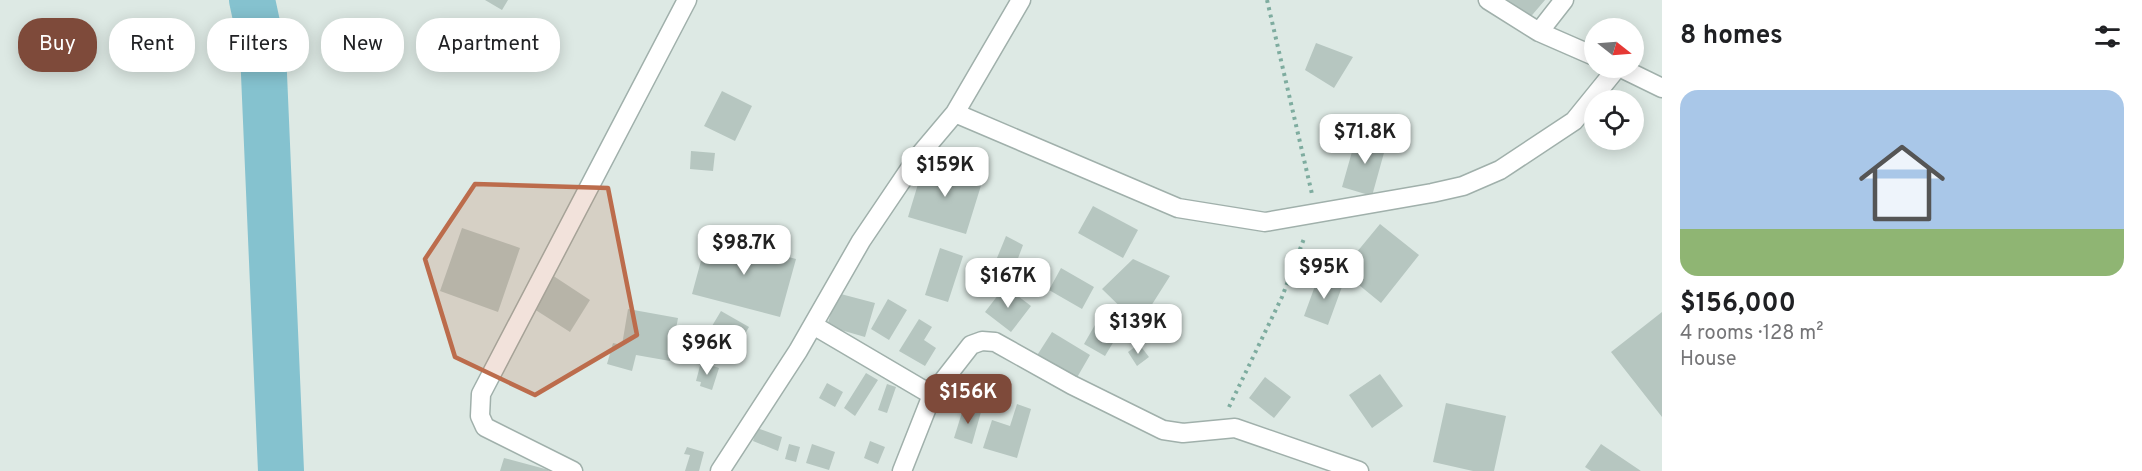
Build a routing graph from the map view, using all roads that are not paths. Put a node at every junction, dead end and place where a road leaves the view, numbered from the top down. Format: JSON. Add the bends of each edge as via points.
{"nodes":[{"id":1,"x":687,"y":0,"type":"edge"},
{"id":2,"x":1021,"y":0,"type":"edge"},
{"id":3,"x":1488,"y":0,"type":"edge"},
{"id":4,"x":1564,"y":0,"type":"edge"},
{"id":5,"x":1539,"y":32,"type":"junction"},
{"id":6,"x":1584,"y":52,"type":"edge"},
{"id":7,"x":1611,"y":78,"type":"edge"},
{"id":8,"x":1640,"y":78,"type":"edge"},
{"id":9,"x":1662,"y":88,"type":"edge"},
{"id":10,"x":955,"y":113,"type":"junction"},
{"id":11,"x":813,"y":325,"type":"junction"},
{"id":12,"x":932,"y":394,"type":"junction"},
{"id":13,"x":573,"y":471,"type":"edge"},
{"id":14,"x":720,"y":471,"type":"edge"},
{"id":15,"x":902,"y":471,"type":"edge"},
{"id":16,"x":1359,"y":471,"type":"edge"}],
"edges":[{"from":1,"to":13,"type":"street","via":[[481,393],[480,416],[485,427]]},
{"from":2,"to":10,"type":"street"},
{"from":3,"to":5,"type":"street"},
{"from":4,"to":5,"type":"street"},
{"from":5,"to":6,"type":"street"},
{"from":7,"to":10,"type":"street","via":[[1575,121],[1500,170],[1463,186],[1265,222],[1178,208]]},
{"from":8,"to":9,"type":"street"},
{"from":10,"to":11,"type":"street","via":[[917,158],[867,231]]},
{"from":11,"to":12,"type":"street"},
{"from":11,"to":14,"type":"street"},
{"from":12,"to":15,"type":"street"},
{"from":12,"to":16,"type":"street","via":[[971,345],[995,342],[1163,430],[1183,433],[1220,427],[1252,432]]}]}
